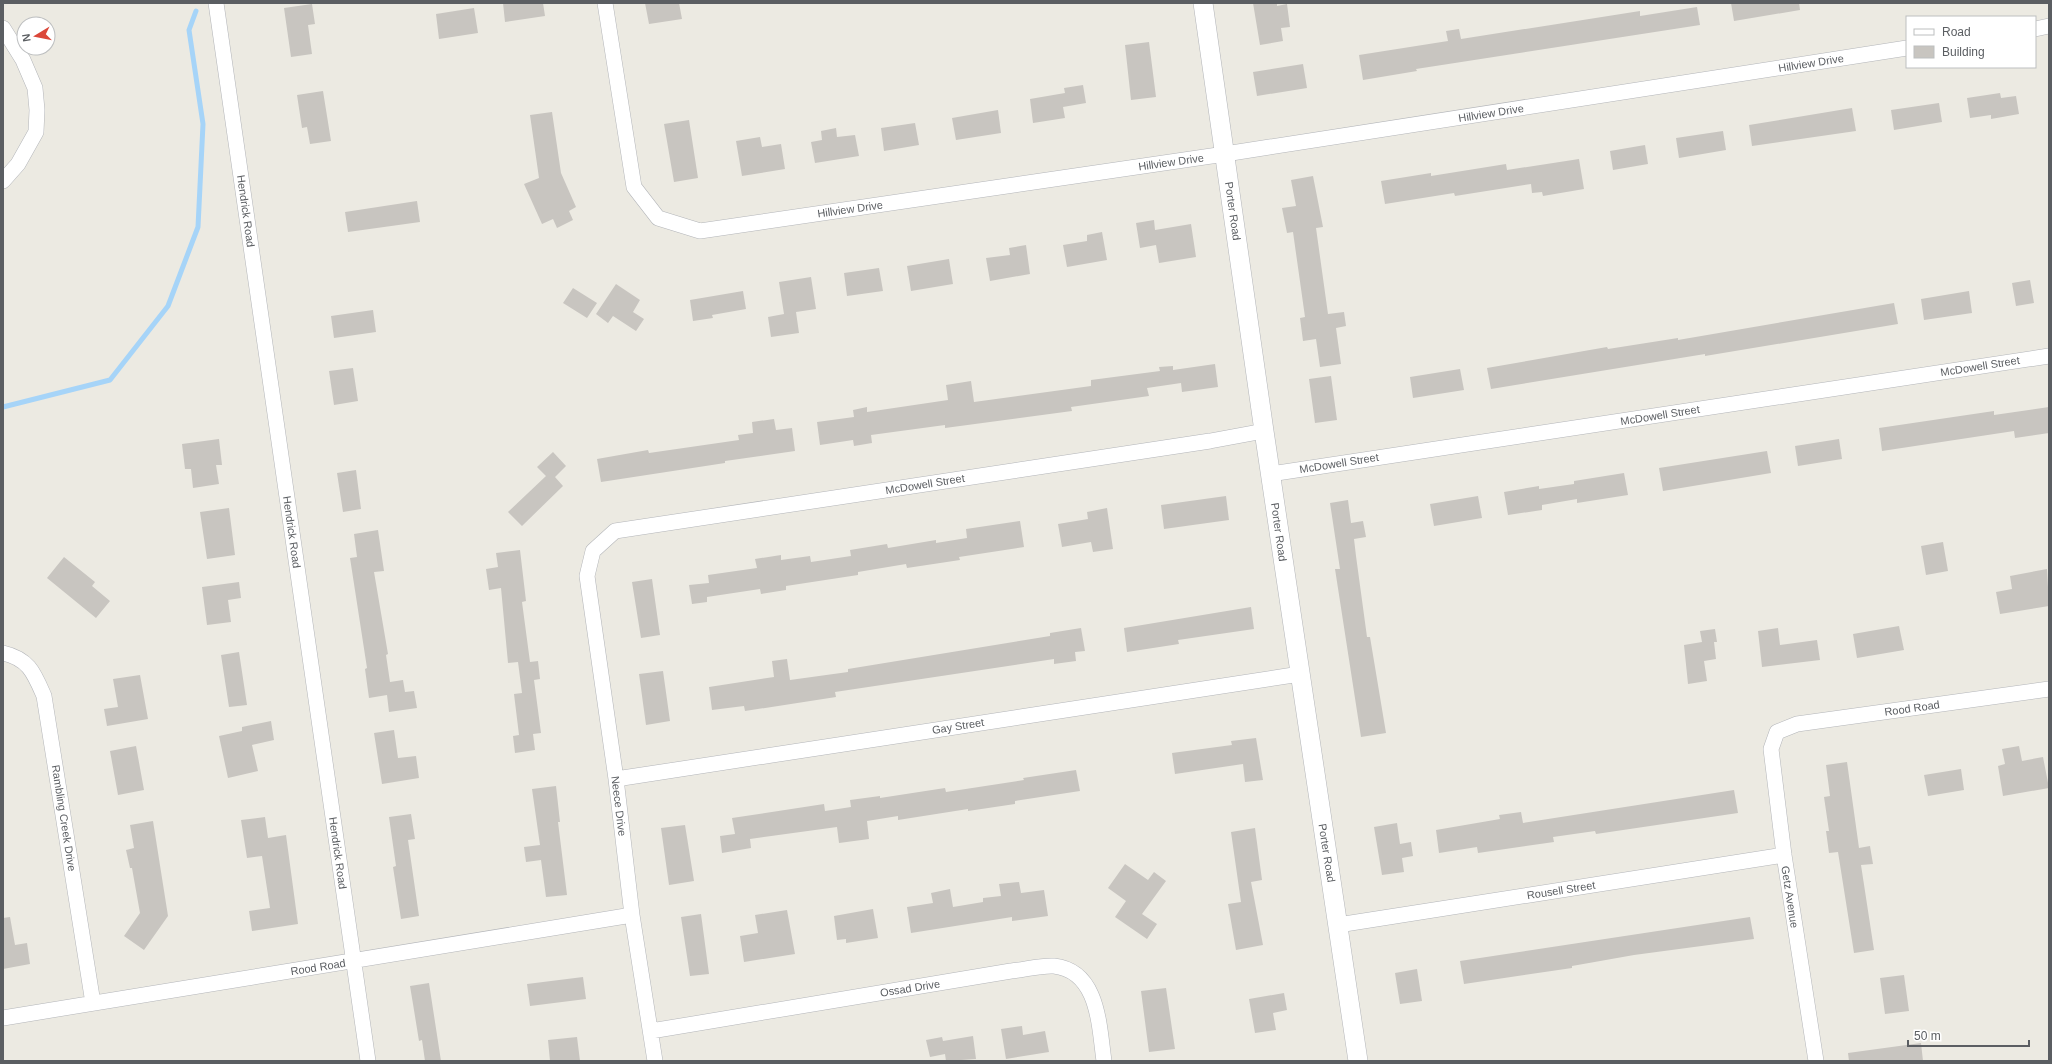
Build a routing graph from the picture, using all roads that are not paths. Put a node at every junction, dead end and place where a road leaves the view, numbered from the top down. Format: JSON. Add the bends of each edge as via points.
{"nodes":[{"id":1,"x":216,"y":3,"type":"edge"},
{"id":2,"x":605,"y":3,"type":"edge"},
{"id":3,"x":1203,"y":3,"type":"edge"},
{"id":4,"x":2049,"y":26,"type":"edge"},
{"id":5,"x":3,"y":28,"type":"edge"},
{"id":6,"x":2036,"y":28,"type":"edge"},
{"id":7,"x":1906,"y":48,"type":"edge"},
{"id":8,"x":1225,"y":154,"type":"junction"},
{"id":9,"x":3,"y":181,"type":"edge"},
{"id":10,"x":2049,"y":356,"type":"edge"},
{"id":11,"x":1264,"y":431,"type":"junction"},
{"id":12,"x":1270,"y":474,"type":"junction"},
{"id":13,"x":593,"y":551,"type":"joint"},
{"id":14,"x":3,"y":653,"type":"edge"},
{"id":15,"x":1300,"y":674,"type":"junction"},
{"id":16,"x":2049,"y":689,"type":"edge"},
{"id":17,"x":1777,"y":732,"type":"joint"},
{"id":18,"x":616,"y":779,"type":"junction"},
{"id":19,"x":1784,"y":855,"type":"junction"},
{"id":20,"x":632,"y":915,"type":"junction"},
{"id":21,"x":1338,"y":924,"type":"junction"},
{"id":22,"x":354,"y":961,"type":"junction"},
{"id":23,"x":93,"y":1003,"type":"junction"},
{"id":24,"x":3,"y":1018,"type":"edge"},
{"id":25,"x":651,"y":1031,"type":"junction"},
{"id":26,"x":368,"y":1061,"type":"edge"},
{"id":27,"x":655,"y":1061,"type":"edge"},
{"id":28,"x":1104,"y":1061,"type":"edge"},
{"id":29,"x":1358,"y":1061,"type":"edge"},
{"id":30,"x":1816,"y":1061,"type":"edge"}],
"edges":[{"from":1,"to":22,"type":"street","name":"Hendrick Road"},
{"from":2,"to":8,"type":"street","name":"Hillview Drive","via":[[634,187],[658,218],[700,231]]},
{"from":3,"to":8,"type":"street","name":"Porter Road"},
{"from":4,"to":6,"type":"street"},
{"from":5,"to":9,"type":"street","via":[[24,60],[35,88],[37,110],[36,132],[18,164]]},
{"from":7,"to":8,"type":"street","name":"Hillview Drive"},
{"from":8,"to":11,"type":"street","name":"Porter Road"},
{"from":10,"to":12,"type":"street","name":"McDowell Street"},
{"from":11,"to":12,"type":"street","name":"Porter Road"},
{"from":11,"to":13,"type":"street","name":"McDowell Street","via":[[615,531]]},
{"from":12,"to":15,"type":"street","name":"Porter Road"},
{"from":13,"to":18,"type":"street","name":"Neece Drive","via":[[587,576]]},
{"from":14,"to":23,"type":"street","name":"Rambling Creek Drive","via":[[16,656],[33,670],[44,696]]},
{"from":15,"to":18,"type":"street","name":"Gay Street"},
{"from":15,"to":21,"type":"street","name":"Porter Road"},
{"from":16,"to":17,"type":"street","name":"Rood Road","via":[[1797,724]]},
{"from":17,"to":19,"type":"street","name":"Getz Avenue","via":[[1771,749]]},
{"from":18,"to":20,"type":"street","name":"Neece Drive"},
{"from":19,"to":21,"type":"street","name":"Rousell Street"},
{"from":19,"to":30,"type":"street","name":"Getz Avenue"},
{"from":20,"to":22,"type":"street","name":"Rood Road"},
{"from":20,"to":25,"type":"street","name":"Neece Drive"},
{"from":21,"to":29,"type":"street","name":"Porter Road"},
{"from":22,"to":23,"type":"street","name":"Rood Road"},
{"from":22,"to":26,"type":"street","name":"Hendrick Road"},
{"from":23,"to":24,"type":"street","name":"Rood Road"},
{"from":25,"to":27,"type":"street","name":"Neece Drive"},
{"from":25,"to":28,"type":"street","name":"Ossad Drive","via":[[1054,966],[1074,972],[1090,990],[1098,1018]]}]}
